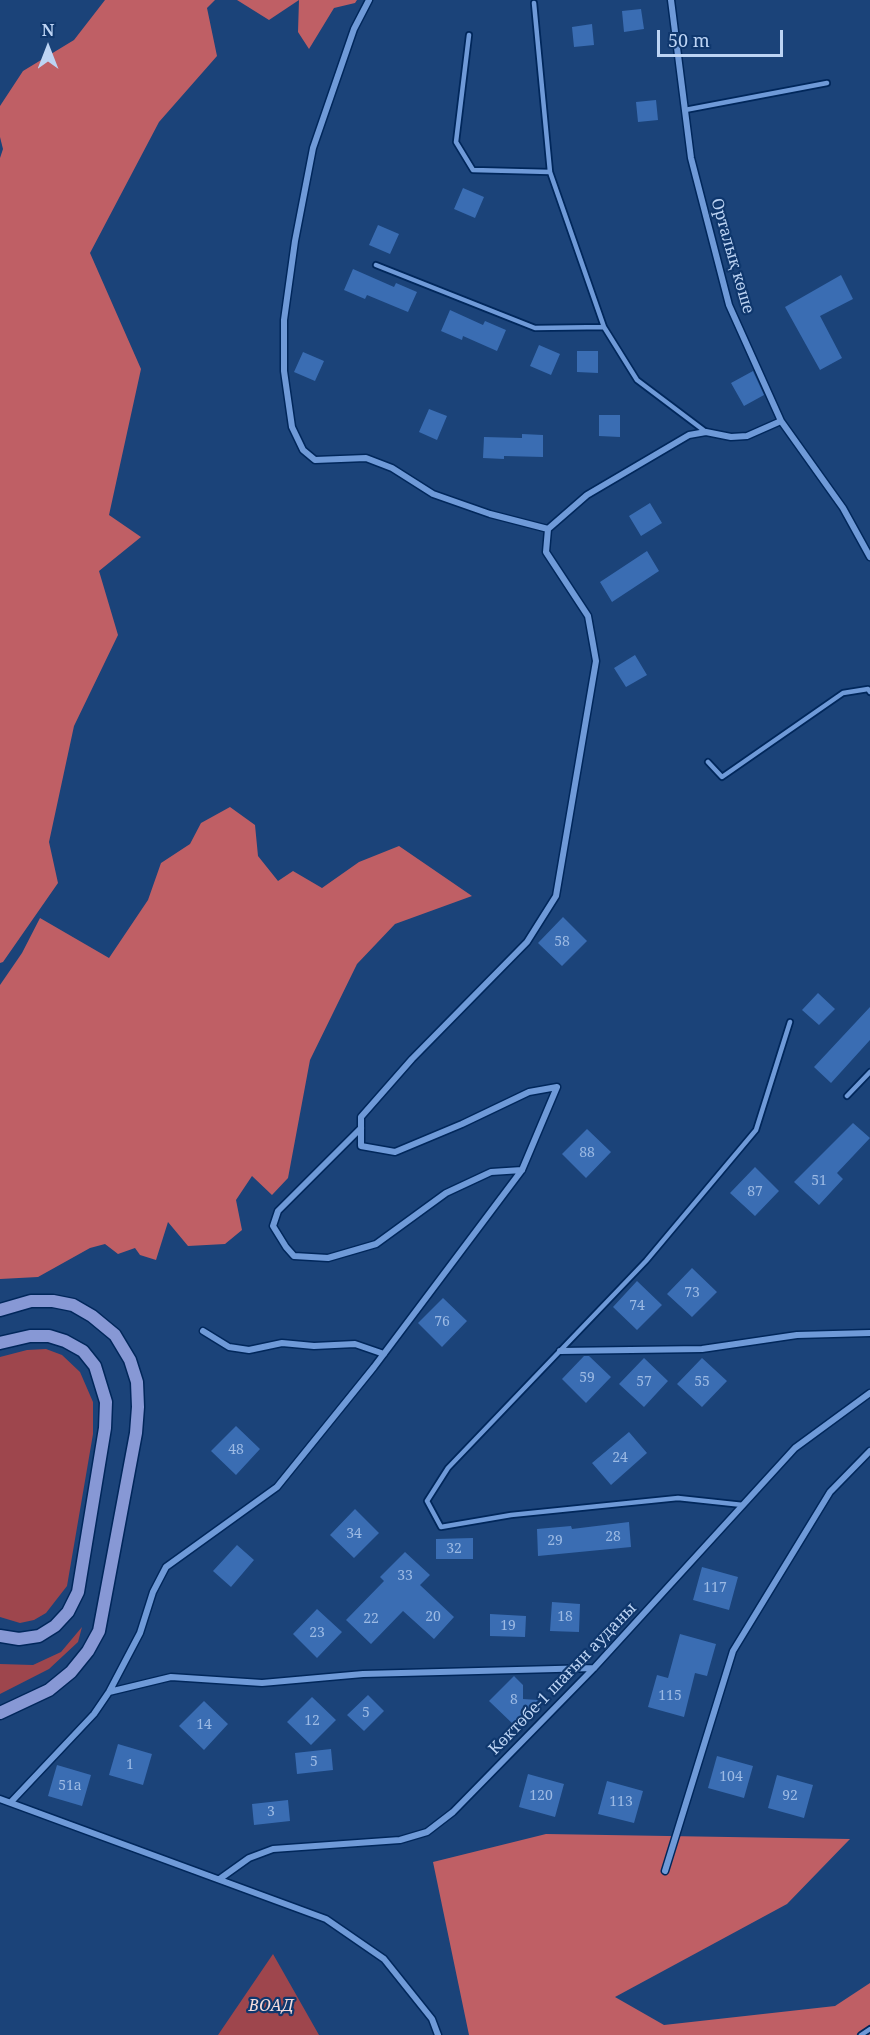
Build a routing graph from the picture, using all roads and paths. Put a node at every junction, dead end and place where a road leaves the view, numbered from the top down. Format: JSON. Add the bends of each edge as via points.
{"nodes":[{"id":1,"x":369,"y":0,"type":"edge"},
{"id":2,"x":671,"y":0,"type":"edge"},
{"id":3,"x":534,"y":3,"type":"dead end"},
{"id":4,"x":469,"y":35,"type":"dead end"},
{"id":5,"x":827,"y":83,"type":"dead end"},
{"id":6,"x":685,"y":110,"type":"junction"},
{"id":7,"x":550,"y":172,"type":"junction"},
{"id":8,"x":376,"y":265,"type":"dead end"},
{"id":9,"x":604,"y":327,"type":"junction"},
{"id":10,"x":781,"y":421,"type":"junction"},
{"id":11,"x":706,"y":432,"type":"junction"},
{"id":12,"x":548,"y":529,"type":"junction"},
{"id":13,"x":870,"y":557,"type":"edge"},
{"id":14,"x":870,"y":692,"type":"edge"},
{"id":15,"x":708,"y":762,"type":"dead end"},
{"id":16,"x":790,"y":1022,"type":"dead end"},
{"id":17,"x":870,"y":1072,"type":"edge"},
{"id":18,"x":847,"y":1096,"type":"dead end"},
{"id":19,"x":361,"y":1128,"type":"junction"},
{"id":20,"x":522,"y":1170,"type":"junction"},
{"id":21,"x":0,"y":1310,"type":"edge"},
{"id":22,"x":203,"y":1331,"type":"dead end"},
{"id":23,"x":870,"y":1333,"type":"edge"},
{"id":24,"x":5,"y":1341,"type":"edge"},
{"id":25,"x":560,"y":1351,"type":"junction"},
{"id":26,"x":384,"y":1354,"type":"junction"},
{"id":27,"x":870,"y":1393,"type":"edge"},
{"id":28,"x":870,"y":1451,"type":"edge"},
{"id":29,"x":743,"y":1505,"type":"junction"},
{"id":30,"x":0,"y":1636,"type":"edge"},
{"id":31,"x":594,"y":1668,"type":"junction"},
{"id":32,"x":109,"y":1692,"type":"junction"},
{"id":33,"x":0,"y":1713,"type":"edge"},
{"id":34,"x":0,"y":1799,"type":"edge"},
{"id":35,"x":11,"y":1802,"type":"junction"},
{"id":36,"x":665,"y":1871,"type":"dead end"},
{"id":37,"x":221,"y":1878,"type":"junction"},
{"id":38,"x":870,"y":2029,"type":"edge"},
{"id":39,"x":438,"y":2035,"type":"edge"},
{"id":40,"x":861,"y":2035,"type":"edge"}],
"edges":[{"from":1,"to":12,"type":"street","via":[[354,29],[314,148],[295,241],[284,320],[284,371],[292,427],[303,450],[315,460],[366,458],[392,468],[433,494]]},
{"from":2,"to":6,"type":"street","name":"Орталық көше"},
{"from":3,"to":7,"type":"lane"},
{"from":4,"to":7,"type":"lane","via":[[456,142],[473,170]]},
{"from":5,"to":6,"type":"lane"},
{"from":6,"to":10,"type":"street","name":"Орталық көше","via":[[691,158],[729,304]]},
{"from":7,"to":9,"type":"lane"},
{"from":8,"to":9,"type":"lane","via":[[535,328]]},
{"from":9,"to":11,"type":"lane","via":[[637,380]]},
{"from":10,"to":11,"type":"street","via":[[747,436]]},
{"from":10,"to":13,"type":"street","name":"Орталық көше","via":[[843,508]]},
{"from":11,"to":12,"type":"street","via":[[689,435],[587,495]]},
{"from":12,"to":19,"type":"street","via":[[546,552],[588,616],[596,661],[556,896],[527,942],[412,1059],[361,1117]]},
{"from":14,"to":15,"type":"lane","via":[[868,689],[843,693],[722,777]]},
{"from":16,"to":25,"type":"lane","via":[[756,1130],[646,1261]]},
{"from":17,"to":18,"type":"lane"},
{"from":19,"to":20,"type":"street","via":[[361,1146],[395,1152],[529,1092],[557,1087]]},
{"from":19,"to":20,"type":"street","via":[[278,1210],[273,1226],[294,1256],[328,1258],[376,1244],[446,1193],[491,1172]]},
{"from":20,"to":26,"type":"street"},
{"from":21,"to":33,"type":"main road","via":[[31,1301],[53,1300],[73,1305],[115,1335],[130,1360],[137,1382],[138,1407],[99,1631],[71,1672],[49,1690]]},
{"from":22,"to":26,"type":"street","via":[[229,1347],[249,1350],[282,1343],[355,1344]]},
{"from":23,"to":25,"type":"street","via":[[797,1335],[702,1349]]},
{"from":24,"to":30,"type":"main road","via":[[49,1336],[83,1351],[95,1366],[106,1402],[78,1592],[68,1612],[39,1636]]},
{"from":25,"to":29,"type":"lane","via":[[448,1468],[427,1501],[441,1527],[522,1514],[678,1498]]},
{"from":26,"to":32,"type":"street","via":[[277,1487],[166,1567],[140,1633]]},
{"from":27,"to":29,"type":"street","name":"Көктөбе-1 шағын ауданы","via":[[795,1448]]},
{"from":28,"to":36,"type":"street","via":[[830,1492],[733,1651]]},
{"from":29,"to":31,"type":"street","name":"Көктөбе-1 шағын ауданы"},
{"from":31,"to":32,"type":"street","via":[[363,1674],[262,1683],[171,1677]]},
{"from":31,"to":37,"type":"street","name":"Көктөбе-1 шағын ауданы","via":[[453,1812],[427,1832],[400,1840],[273,1849],[249,1858]]},
{"from":32,"to":35,"type":"street","via":[[94,1714]]},
{"from":34,"to":35,"type":"street"},
{"from":35,"to":37,"type":"street"},
{"from":37,"to":39,"type":"street","via":[[326,1919],[384,1959],[432,2019]]},
{"from":38,"to":40,"type":"lane"}]}
